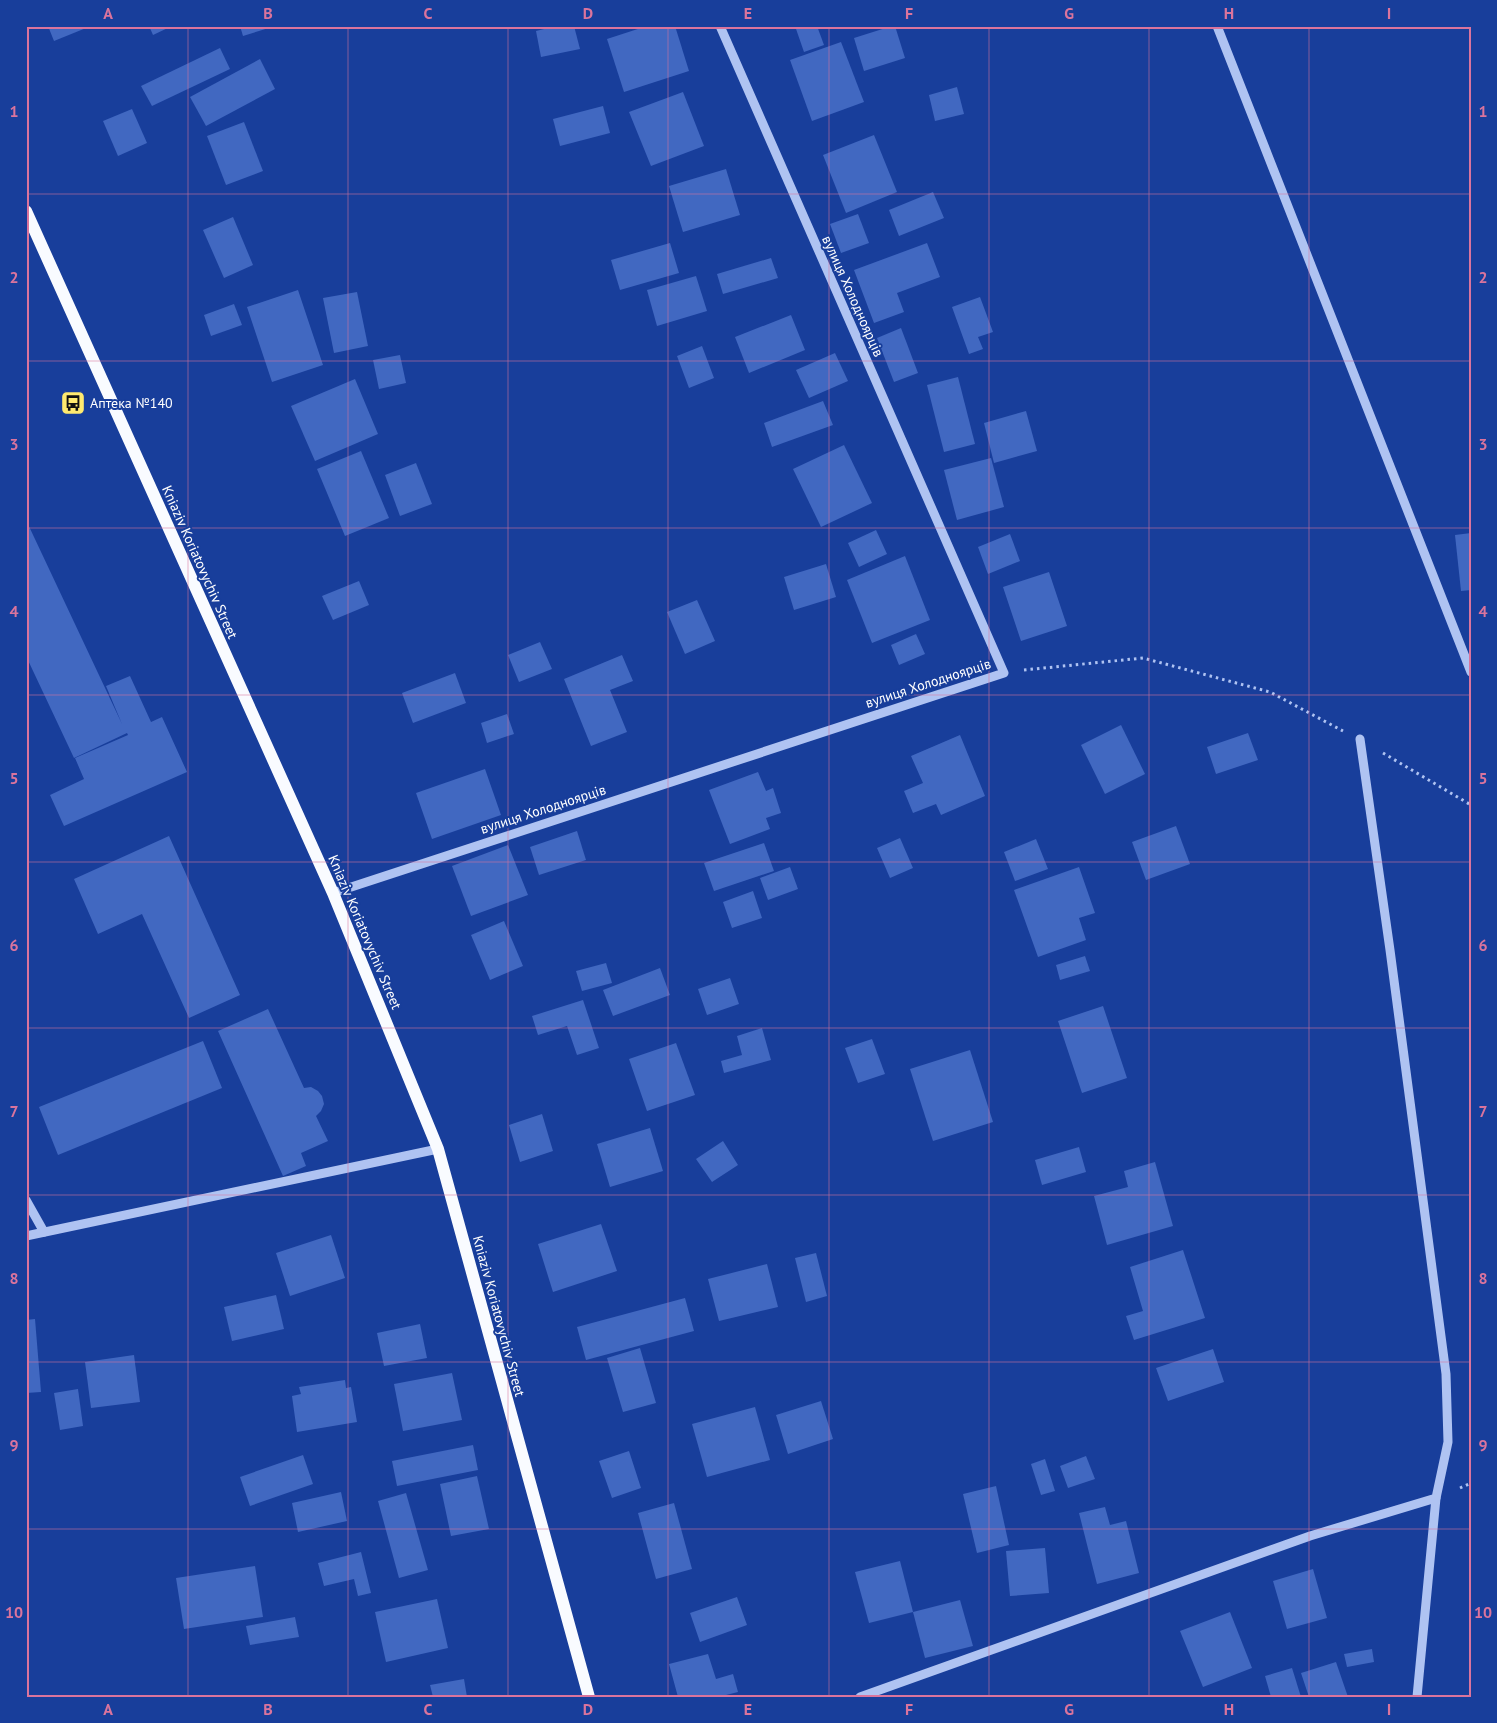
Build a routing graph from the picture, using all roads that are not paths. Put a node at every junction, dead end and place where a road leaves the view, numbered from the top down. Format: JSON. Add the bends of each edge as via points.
{"nodes":[{"id":1,"x":720,"y":26,"type":"edge"},
{"id":2,"x":1217,"y":26,"type":"edge"},
{"id":3,"x":26,"y":211,"type":"edge"},
{"id":4,"x":1471,"y":672,"type":"edge"},
{"id":5,"x":1360,"y":739,"type":"road end"},
{"id":6,"x":333,"y":893,"type":"junction"},
{"id":7,"x":438,"y":1149,"type":"junction"},
{"id":8,"x":26,"y":1200,"type":"edge"},
{"id":9,"x":44,"y":1232,"type":"junction"},
{"id":10,"x":26,"y":1236,"type":"edge"},
{"id":11,"x":1436,"y":1498,"type":"junction"},
{"id":12,"x":589,"y":1697,"type":"edge"},
{"id":13,"x":860,"y":1697,"type":"edge"},
{"id":14,"x":1417,"y":1697,"type":"edge"}],
"edges":[{"from":1,"to":6,"type":"street","name":"вулиця Холодноярців","via":[[1004,673]]},
{"from":2,"to":4,"type":"street"},
{"from":3,"to":6,"type":"main road","name":"Kniaziv Koriatovychiv Street"},
{"from":5,"to":11,"type":"street","via":[[1446,1374],[1448,1442]]},
{"from":6,"to":7,"type":"main road","name":"Kniaziv Koriatovychiv Street"},
{"from":7,"to":9,"type":"street"},
{"from":7,"to":12,"type":"main road","name":"Kniaziv Koriatovychiv Street"},
{"from":8,"to":9,"type":"street"},
{"from":9,"to":10,"type":"street"},
{"from":11,"to":13,"type":"street","via":[[1310,1536]]},
{"from":11,"to":14,"type":"street"}]}
